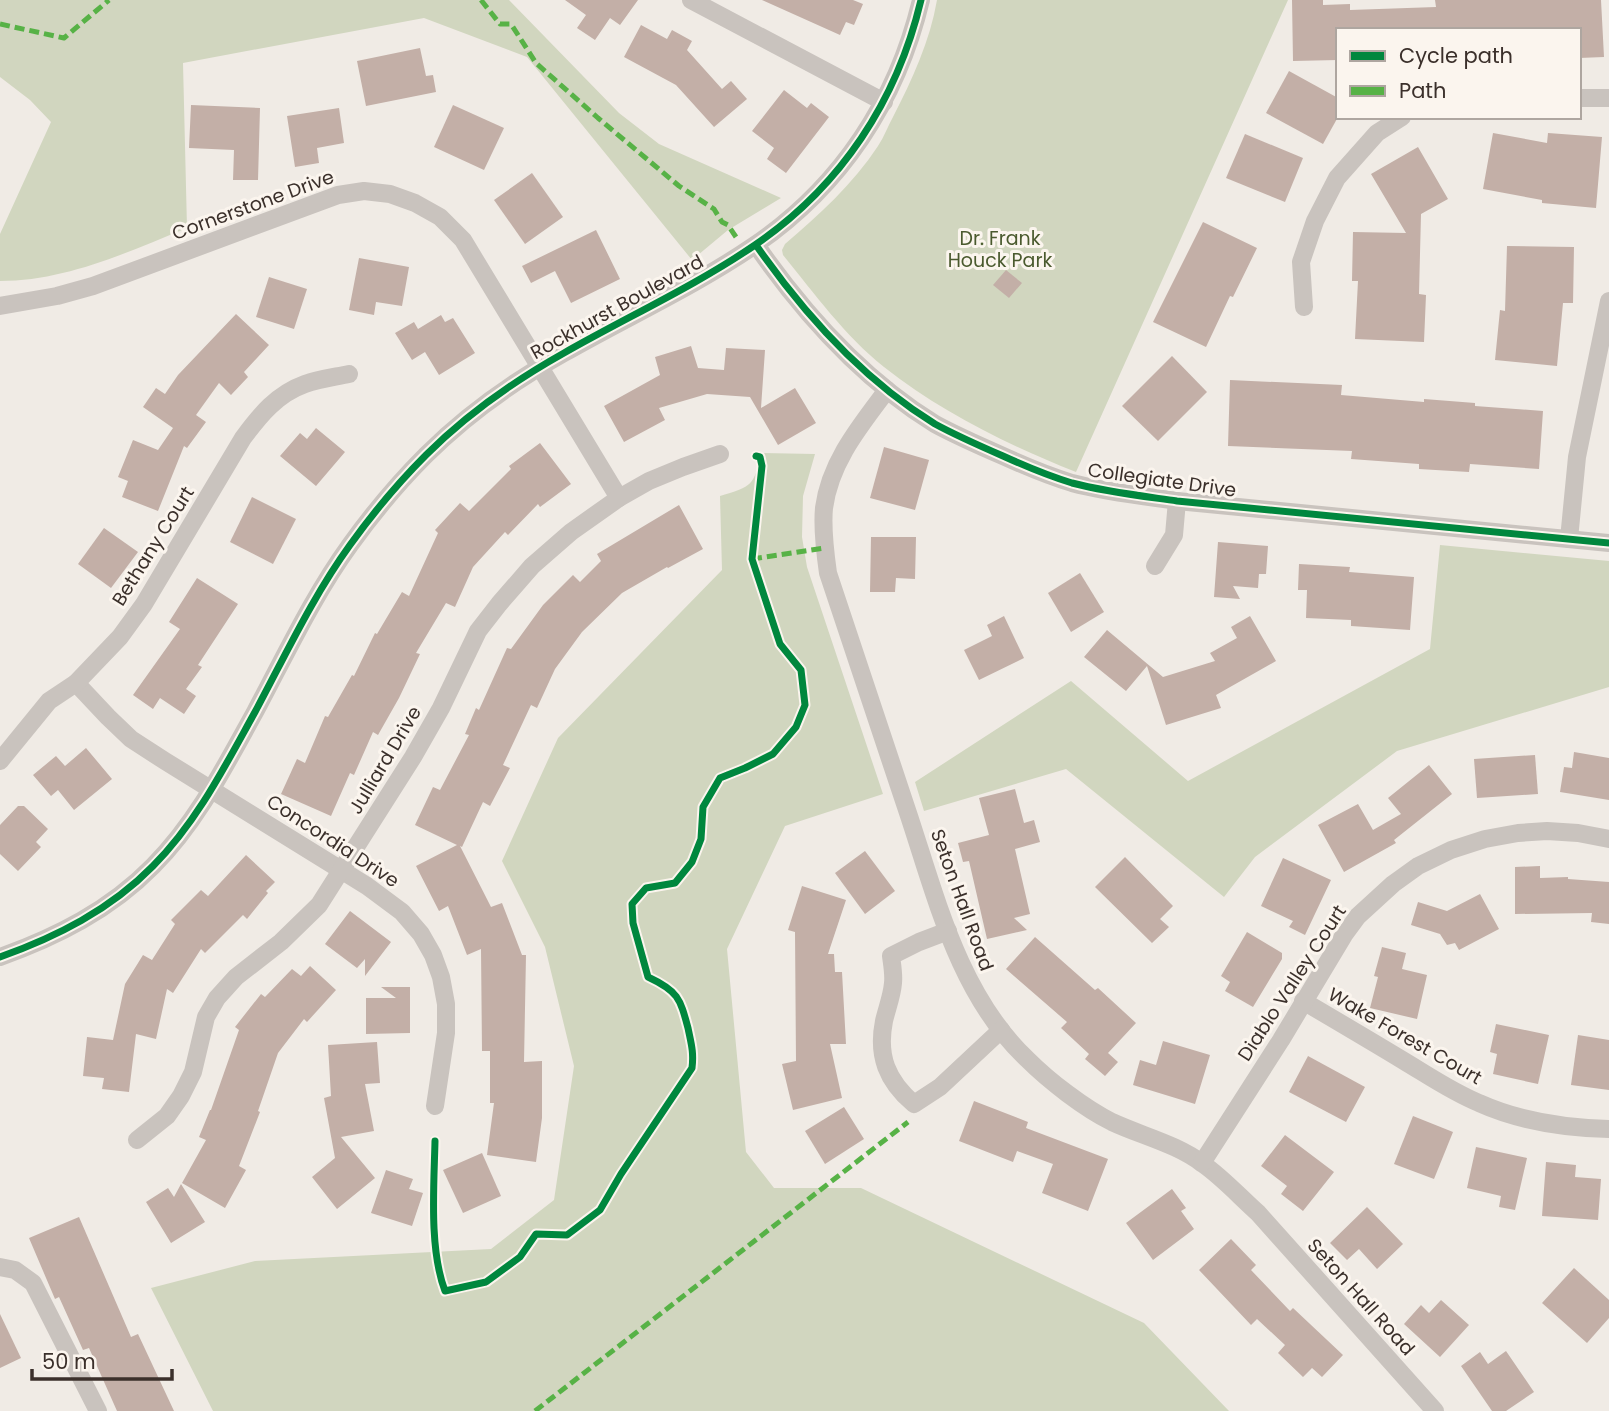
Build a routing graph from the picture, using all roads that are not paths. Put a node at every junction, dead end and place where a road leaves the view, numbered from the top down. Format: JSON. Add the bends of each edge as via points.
{"nodes":[{"id":1,"x":691,"y":0,"type":"edge"},
{"id":2,"x":921,"y":0,"type":"edge"},
{"id":3,"x":1581,"y":98,"type":"edge"},
{"id":4,"x":1609,"y":98,"type":"edge"},
{"id":5,"x":884,"y":102,"type":"junction"},
{"id":6,"x":1399,"y":119,"type":"edge"},
{"id":7,"x":756,"y":245,"type":"junction"},
{"id":8,"x":1609,"y":300,"type":"edge"},
{"id":9,"x":0,"y":306,"type":"edge"},
{"id":10,"x":1304,"y":307,"type":"dead end"},
{"id":11,"x":541,"y":367,"type":"junction"},
{"id":12,"x":349,"y":374,"type":"dead end"},
{"id":13,"x":887,"y":390,"type":"junction"},
{"id":14,"x":720,"y":454,"type":"dead end"},
{"id":15,"x":619,"y":498,"type":"junction"},
{"id":16,"x":1177,"y":501,"type":"junction"},
{"id":17,"x":1569,"y":539,"type":"junction"},
{"id":18,"x":1609,"y":543,"type":"edge"},
{"id":19,"x":1155,"y":566,"type":"dead end"},
{"id":20,"x":76,"y":683,"type":"junction"},
{"id":21,"x":0,"y":761,"type":"edge"},
{"id":22,"x":212,"y":789,"type":"junction"},
{"id":23,"x":1609,"y":839,"type":"edge"},
{"id":24,"x":342,"y":870,"type":"junction"},
{"id":25,"x":948,"y":931,"type":"junction"},
{"id":26,"x":0,"y":957,"type":"edge"},
{"id":27,"x":1303,"y":1001,"type":"junction"},
{"id":28,"x":1001,"y":1030,"type":"junction"},
{"id":29,"x":435,"y":1106,"type":"dead end"},
{"id":30,"x":1609,"y":1129,"type":"edge"},
{"id":31,"x":137,"y":1140,"type":"dead end"},
{"id":32,"x":1202,"y":1163,"type":"junction"},
{"id":33,"x":0,"y":1267,"type":"edge"},
{"id":34,"x":98,"y":1411,"type":"edge"},
{"id":35,"x":1436,"y":1411,"type":"edge"}],
"edges":[{"from":1,"to":5,"type":"street"},
{"from":2,"to":5,"type":"street","name":"Rockhurst Boulevard","via":[[911,40]]},
{"from":3,"to":4,"type":"street"},
{"from":5,"to":7,"type":"street","name":"Rockhurst Boulevard","via":[[833,176]]},
{"from":6,"to":10,"type":"street","via":[[1377,133],[1337,178],[1320,210],[1301,262]]},
{"from":7,"to":11,"type":"street","name":"Rockhurst Boulevard"},
{"from":7,"to":13,"type":"street","name":"Collegiate Drive","via":[[812,318]]},
{"from":8,"to":17,"type":"street","via":[[1577,457]]},
{"from":9,"to":11,"type":"street","name":"Cornerstone Drive","via":[[93,286],[338,195],[364,191],[390,194],[440,217],[463,240]]},
{"from":11,"to":15,"type":"street","name":"Cornerstone Drive"},
{"from":11,"to":22,"type":"street","name":"Rockhurst Boulevard","via":[[491,400],[426,455],[349,545]]},
{"from":12,"to":20,"type":"street","name":"Bethany Court","via":[[306,383],[261,414],[144,604]]},
{"from":13,"to":16,"type":"street","name":"Collegiate Drive","via":[[935,423],[1024,466],[1115,492]]},
{"from":13,"to":25,"type":"street","name":"Seton Hall Road","via":[[840,458],[824,509],[824,541],[828,573]]},
{"from":14,"to":15,"type":"street","name":"Julliard Drive","via":[[649,481]]},
{"from":15,"to":24,"type":"street","name":"Julliard Drive","via":[[532,566],[478,631],[441,708]]},
{"from":16,"to":17,"type":"street","name":"Collegiate Drive"},
{"from":16,"to":19,"type":"street","via":[[1174,535]]},
{"from":17,"to":18,"type":"street","name":"Collegiate Drive"},
{"from":20,"to":21,"type":"street","name":"Bethany Court","via":[[49,701]]},
{"from":20,"to":22,"type":"street","name":"Concordia Drive","via":[[131,739]]},
{"from":22,"to":24,"type":"street","name":"Concordia Drive"},
{"from":22,"to":26,"type":"street","name":"Rockhurst Boulevard","via":[[152,868],[119,896],[83,921]]},
{"from":23,"to":27,"type":"street","name":"Diablo Valley Court","via":[[1578,833],[1518,833],[1451,850],[1419,866],[1358,916]]},
{"from":24,"to":29,"type":"street","name":"Concordia Drive","via":[[402,912],[433,955],[446,1004]]},
{"from":24,"to":31,"type":"street","name":"Julliard Drive","via":[[311,914],[236,977],[218,998],[206,1017],[193,1072],[181,1096],[166,1116]]},
{"from":25,"to":28,"type":"street","name":"Seton Hall Road","via":[[966,977]]},
{"from":25,"to":28,"type":"street","via":[[891,956],[893,983],[882,1039],[892,1079],[914,1104],[940,1087]]},
{"from":27,"to":30,"type":"street","name":"Wake Forest Court","via":[[1480,1104],[1546,1123]]},
{"from":27,"to":32,"type":"street","name":"Diablo Valley Court"},
{"from":28,"to":32,"type":"street","name":"Seton Hall Road","via":[[1025,1058],[1081,1102]]},
{"from":32,"to":35,"type":"street","name":"Seton Hall Road","via":[[1258,1213]]},
{"from":33,"to":34,"type":"street","via":[[15,1270],[33,1283]]}]}
